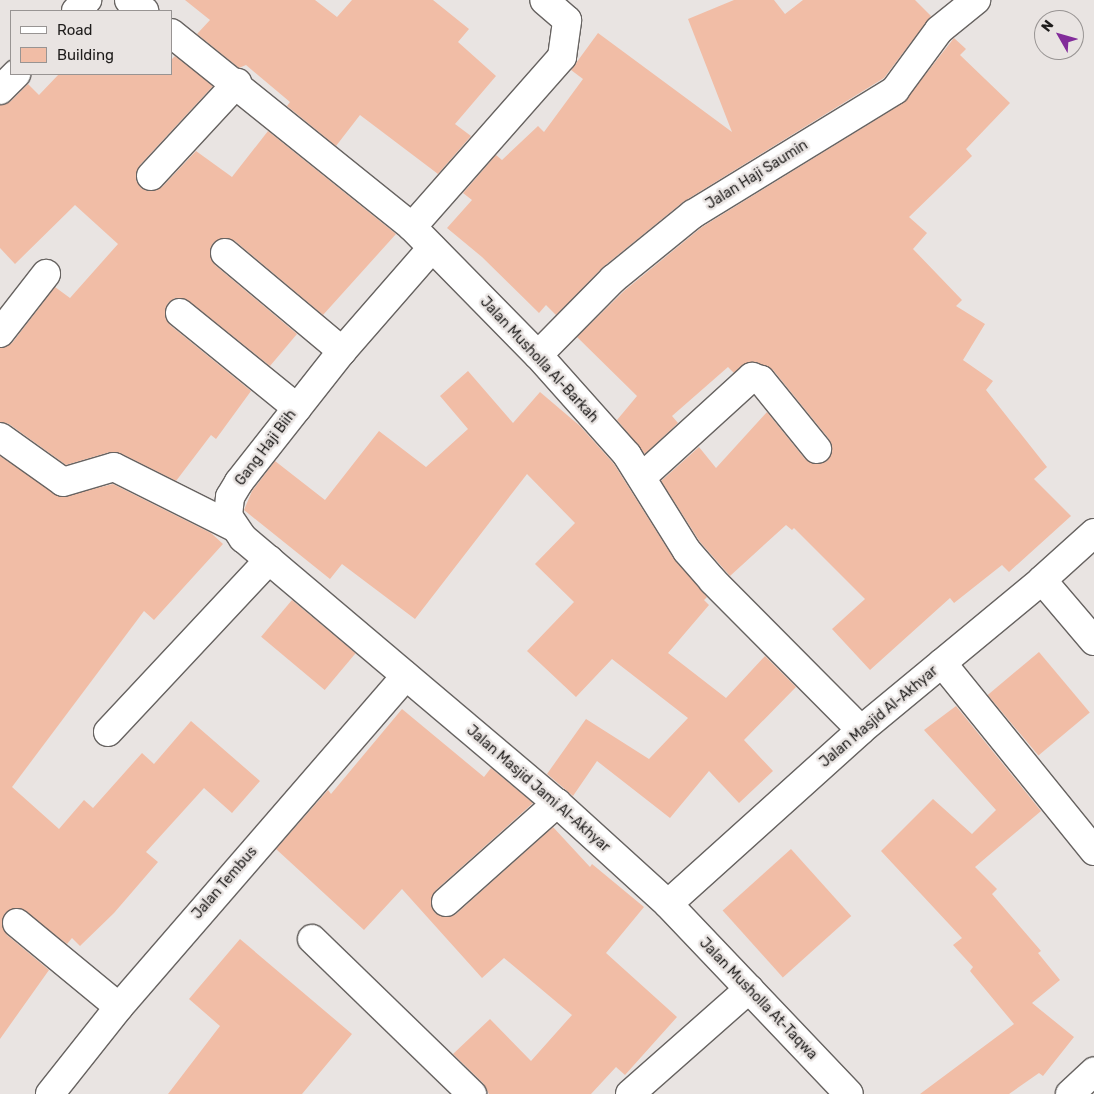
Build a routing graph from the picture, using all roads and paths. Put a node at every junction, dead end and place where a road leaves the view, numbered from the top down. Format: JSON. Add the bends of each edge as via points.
{"nodes":[{"id":1,"x":88,"y":0,"type":"edge"},
{"id":2,"x":129,"y":0,"type":"edge"},
{"id":3,"x":544,"y":0,"type":"edge"},
{"id":4,"x":976,"y":0,"type":"edge"},
{"id":5,"x":77,"y":10,"type":"edge"},
{"id":6,"x":143,"y":10,"type":"edge"},
{"id":7,"x":172,"y":33,"type":"edge"},
{"id":8,"x":15,"y":75,"type":"edge"},
{"id":9,"x":236,"y":83,"type":"junction"},
{"id":10,"x":0,"y":90,"type":"edge"},
{"id":11,"x":151,"y":176,"type":"dead end"},
{"id":12,"x":412,"y":227,"type":"junction"},
{"id":13,"x":432,"y":248,"type":"junction"},
{"id":14,"x":225,"y":253,"type":"dead end"},
{"id":15,"x":46,"y":274,"type":"dead end"},
{"id":16,"x":180,"y":313,"type":"dead end"},
{"id":17,"x":0,"y":333,"type":"edge"},
{"id":18,"x":342,"y":351,"type":"junction"},
{"id":19,"x":538,"y":355,"type":"junction"},
{"id":20,"x":297,"y":408,"type":"junction"},
{"id":21,"x":0,"y":437,"type":"edge"},
{"id":22,"x":817,"y":449,"type":"dead end"},
{"id":23,"x":642,"y":477,"type":"junction"},
{"id":24,"x":234,"y":527,"type":"junction"},
{"id":25,"x":1094,"y":532,"type":"edge"},
{"id":26,"x":269,"y":560,"type":"junction"},
{"id":27,"x":1042,"y":580,"type":"junction"},
{"id":28,"x":1094,"y":642,"type":"edge"},
{"id":29,"x":942,"y":663,"type":"junction"},
{"id":30,"x":406,"y":676,"type":"junction"},
{"id":31,"x":861,"y":730,"type":"junction"},
{"id":32,"x":108,"y":732,"type":"dead end"},
{"id":33,"x":556,"y":803,"type":"junction"},
{"id":34,"x":1094,"y":851,"type":"edge"},
{"id":35,"x":446,"y":902,"type":"dead end"},
{"id":36,"x":668,"y":904,"type":"junction"},
{"id":37,"x":17,"y":923,"type":"dead end"},
{"id":38,"x":312,"y":939,"type":"dead end"},
{"id":39,"x":749,"y":989,"type":"junction"},
{"id":40,"x":119,"y":1007,"type":"junction"},
{"id":41,"x":1094,"y":1072,"type":"edge"},
{"id":42,"x":50,"y":1094,"type":"edge"},
{"id":43,"x":472,"y":1094,"type":"edge"},
{"id":44,"x":630,"y":1094,"type":"edge"},
{"id":45,"x":849,"y":1094,"type":"edge"},
{"id":46,"x":1070,"y":1094,"type":"edge"}],
"edges":[{"from":1,"to":5,"type":"street"},
{"from":2,"to":6,"type":"street"},
{"from":3,"to":12,"type":"street","via":[[567,20],[562,57]]},
{"from":4,"to":19,"type":"street","name":"Jalan Haji Saumin","via":[[939,30],[895,90],[693,214],[613,279]]},
{"from":7,"to":9,"type":"street","name":"Jalan Musholla Al-Barkah"},
{"from":8,"to":10,"type":"street"},
{"from":9,"to":11,"type":"street"},
{"from":9,"to":12,"type":"street","name":"Jalan Musholla Al-Barkah"},
{"from":12,"to":13,"type":"street","name":"Jalan Musholla Al-Barkah"},
{"from":13,"to":18,"type":"street","name":"Gang Haji Biih"},
{"from":13,"to":19,"type":"street","name":"Jalan Musholla Al-Barkah"},
{"from":14,"to":18,"type":"street"},
{"from":15,"to":17,"type":"street"},
{"from":16,"to":20,"type":"street"},
{"from":18,"to":20,"type":"street","name":"Gang Haji Biih"},
{"from":19,"to":23,"type":"street","name":"Jalan Musholla Al-Barkah"},
{"from":20,"to":24,"type":"street","name":"Gang Haji Biih","via":[[230,497],[228,516]]},
{"from":21,"to":24,"type":"street","via":[[63,482],[114,467]]},
{"from":22,"to":23,"type":"street","via":[[761,380],[752,377]]},
{"from":23,"to":31,"type":"street","name":"Jalan Musholla Al-Barkah","via":[[688,551],[713,581]]},
{"from":24,"to":26,"type":"street"},
{"from":25,"to":27,"type":"street","name":"Jalan Masjid Al-Akhyar"},
{"from":26,"to":30,"type":"street"},
{"from":26,"to":32,"type":"street"},
{"from":27,"to":28,"type":"street"},
{"from":27,"to":29,"type":"street","name":"Jalan Masjid Al-Akhyar"},
{"from":29,"to":31,"type":"street","name":"Jalan Masjid Al-Akhyar"},
{"from":29,"to":34,"type":"street"},
{"from":30,"to":33,"type":"street","name":"Jalan Masjid Jami Al-Akhyar"},
{"from":30,"to":40,"type":"street","name":"Jalan Tembus"},
{"from":31,"to":36,"type":"street","name":"Jalan Masjid Al-Akhyar"},
{"from":33,"to":35,"type":"street"},
{"from":33,"to":36,"type":"street","name":"Jalan Masjid Jami Al-Akhyar"},
{"from":36,"to":39,"type":"street","name":"Jalan Musholla At-Taqwa"},
{"from":37,"to":40,"type":"street"},
{"from":38,"to":43,"type":"street"},
{"from":39,"to":44,"type":"street"},
{"from":39,"to":45,"type":"street","name":"Jalan Musholla At-Taqwa"},
{"from":40,"to":42,"type":"street","name":"Jalan Tembus"},
{"from":41,"to":46,"type":"street"}]}
